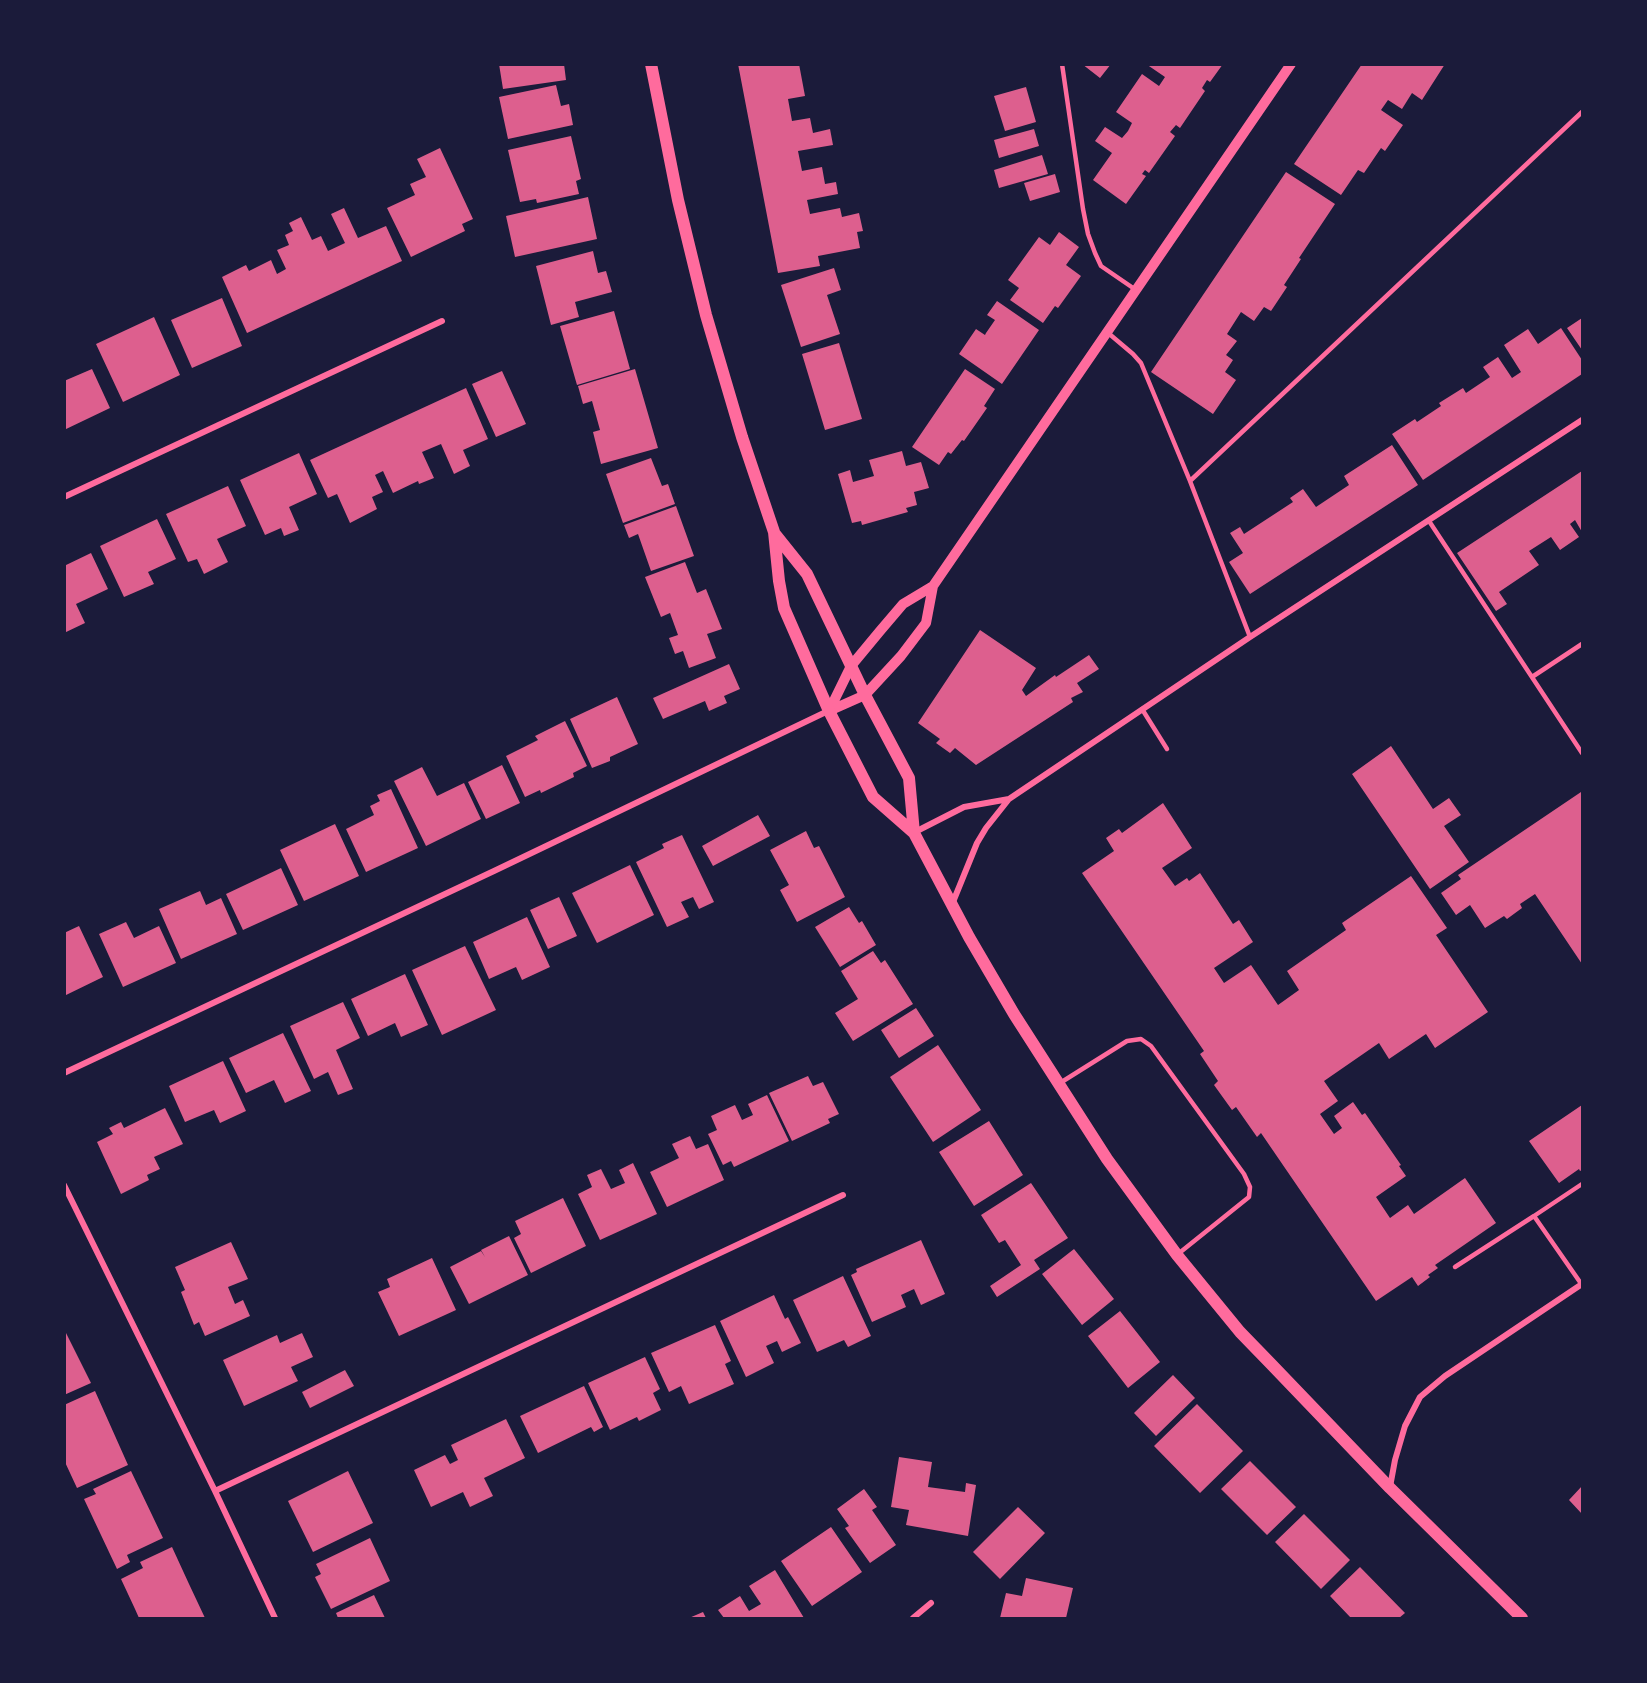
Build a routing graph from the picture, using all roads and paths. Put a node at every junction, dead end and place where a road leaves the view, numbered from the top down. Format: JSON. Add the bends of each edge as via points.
{"nodes":[{"id":1,"x":651,"y":64,"type":"edge"},
{"id":2,"x":1062,"y":64,"type":"edge"},
{"id":3,"x":1291,"y":64,"type":"edge"},
{"id":4,"x":1582,"y":112,"type":"edge"},
{"id":5,"x":1136,"y":290,"type":"junction"},
{"id":6,"x":442,"y":321,"type":"dead end"},
{"id":7,"x":1107,"y":332,"type":"junction"},
{"id":8,"x":1582,"y":420,"type":"edge"},
{"id":9,"x":1190,"y":481,"type":"junction"},
{"id":10,"x":64,"y":497,"type":"edge"},
{"id":11,"x":1429,"y":521,"type":"junction"},
{"id":12,"x":774,"y":532,"type":"junction"},
{"id":13,"x":933,"y":586,"type":"junction"},
{"id":14,"x":1250,"y":637,"type":"junction"},
{"id":15,"x":1582,"y":644,"type":"edge"},
{"id":16,"x":851,"y":666,"type":"junction"},
{"id":17,"x":1532,"y":677,"type":"junction"},
{"id":18,"x":865,"y":695,"type":"junction"},
{"id":19,"x":1142,"y":709,"type":"junction"},
{"id":20,"x":829,"y":711,"type":"junction"},
{"id":21,"x":1167,"y":749,"type":"dead end"},
{"id":22,"x":1582,"y":753,"type":"edge"},
{"id":23,"x":1009,"y":799,"type":"junction"},
{"id":24,"x":914,"y":833,"type":"junction"},
{"id":25,"x":952,"y":905,"type":"junction"},
{"id":26,"x":64,"y":1073,"type":"edge"},
{"id":27,"x":1058,"y":1084,"type":"junction"},
{"id":28,"x":1582,"y":1184,"type":"edge"},
{"id":29,"x":64,"y":1185,"type":"edge"},
{"id":30,"x":843,"y":1195,"type":"dead end"},
{"id":31,"x":1534,"y":1216,"type":"junction"},
{"id":32,"x":1178,"y":1255,"type":"junction"},
{"id":33,"x":1455,"y":1267,"type":"dead end"},
{"id":34,"x":1582,"y":1284,"type":"edge"},
{"id":35,"x":1390,"y":1488,"type":"junction"},
{"id":36,"x":215,"y":1491,"type":"junction"},
{"id":37,"x":931,"y":1603,"type":"dead end"},
{"id":38,"x":275,"y":1618,"type":"edge"},
{"id":39,"x":913,"y":1618,"type":"edge"},
{"id":40,"x":1522,"y":1618,"type":"edge"}],
"edges":[{"from":1,"to":12,"type":"main road","via":[[706,315]]},
{"from":2,"to":5,"type":"lane","via":[[1083,209],[1095,253],[1101,266]]},
{"from":3,"to":5,"type":"street"},
{"from":4,"to":9,"type":"lane"},
{"from":5,"to":7,"type":"street"},
{"from":6,"to":10,"type":"street"},
{"from":7,"to":9,"type":"lane","via":[[1141,363]]},
{"from":7,"to":13,"type":"street"},
{"from":8,"to":11,"type":"street"},
{"from":9,"to":14,"type":"lane"},
{"from":11,"to":14,"type":"street"},
{"from":11,"to":17,"type":"lane"},
{"from":12,"to":16,"type":"main road","via":[[807,574]]},
{"from":12,"to":20,"type":"main road","via":[[784,608]]},
{"from":13,"to":16,"type":"street","via":[[903,604]]},
{"from":13,"to":18,"type":"street","via":[[926,623]]},
{"from":14,"to":19,"type":"street"},
{"from":15,"to":17,"type":"lane"},
{"from":16,"to":18,"type":"main road"},
{"from":16,"to":20,"type":"street"},
{"from":17,"to":22,"type":"lane"},
{"from":18,"to":20,"type":"street"},
{"from":18,"to":24,"type":"main road","via":[[909,778]]},
{"from":19,"to":21,"type":"lane"},
{"from":19,"to":23,"type":"street"},
{"from":20,"to":24,"type":"main road","via":[[873,797]]},
{"from":20,"to":26,"type":"street"},
{"from":23,"to":24,"type":"street","via":[[964,807]]},
{"from":23,"to":25,"type":"street","via":[[977,843]]},
{"from":24,"to":25,"type":"main road"},
{"from":25,"to":27,"type":"main road"},
{"from":27,"to":32,"type":"main road"},
{"from":27,"to":32,"type":"lane","via":[[1127,1041],[1141,1039],[1151,1046],[1244,1174],[1250,1187],[1249,1197]]},
{"from":28,"to":31,"type":"lane"},
{"from":29,"to":36,"type":"street"},
{"from":30,"to":36,"type":"street"},
{"from":31,"to":33,"type":"lane"},
{"from":31,"to":34,"type":"lane"},
{"from":32,"to":35,"type":"main road","via":[[1240,1332]]},
{"from":34,"to":35,"type":"street","via":[[1420,1397],[1406,1426]]},
{"from":35,"to":40,"type":"main road"},
{"from":36,"to":38,"type":"street"},
{"from":37,"to":39,"type":"street"}]}
